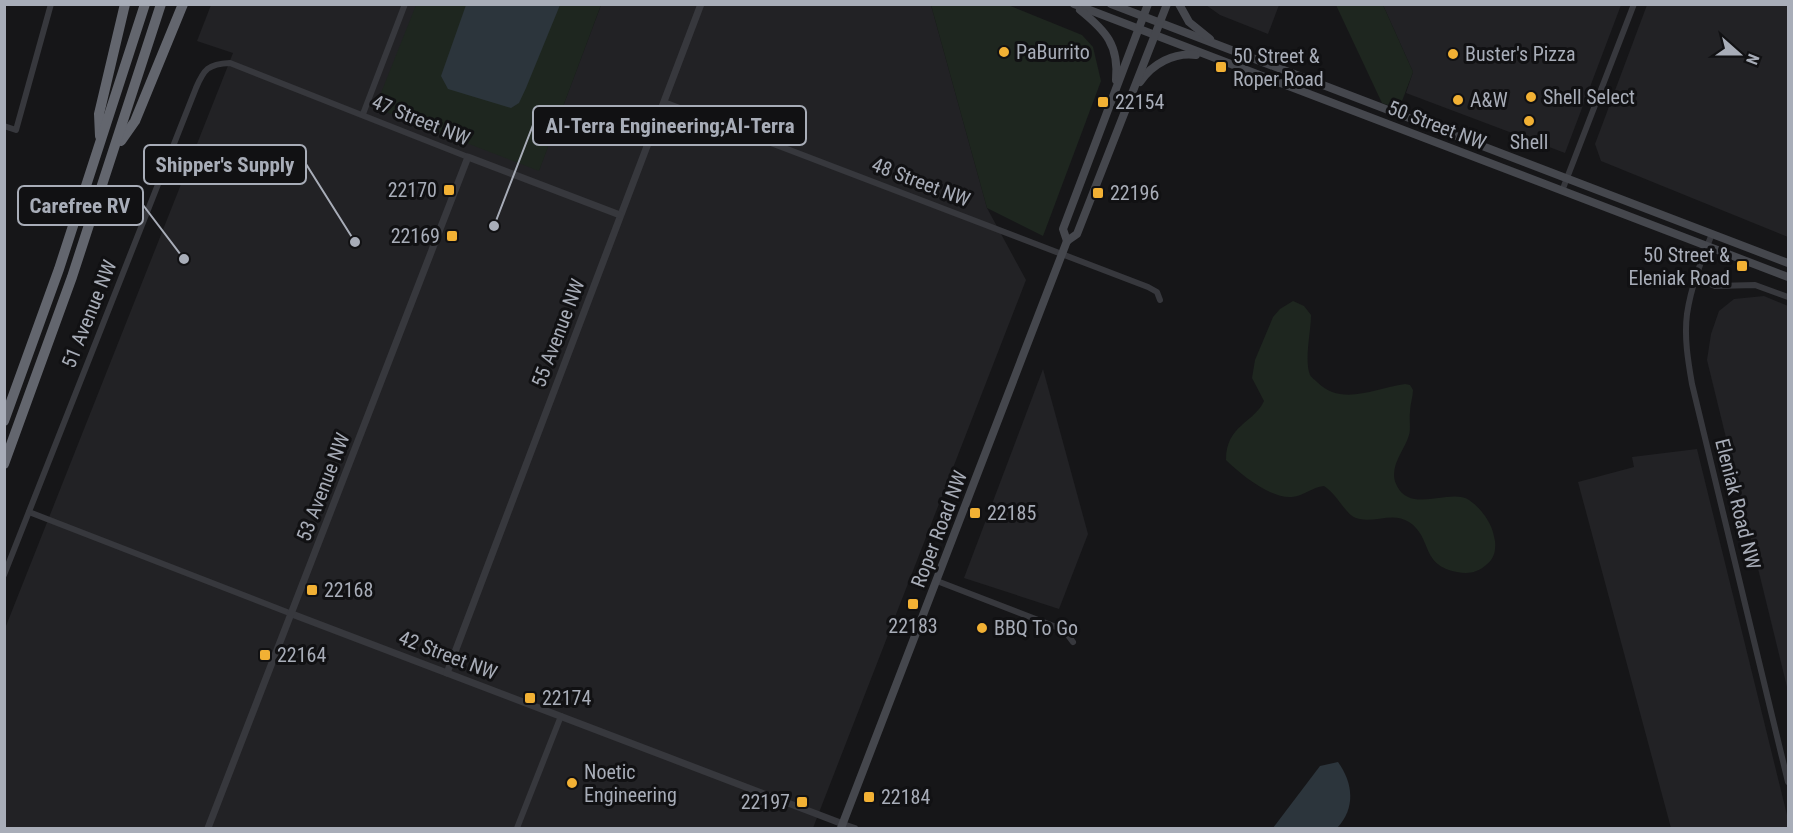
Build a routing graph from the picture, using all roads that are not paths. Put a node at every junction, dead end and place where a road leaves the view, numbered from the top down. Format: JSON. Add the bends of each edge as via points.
{"nodes":[{"id":1,"x":51,"y":4,"type":"edge"},
{"id":2,"x":125,"y":4,"type":"edge"},
{"id":3,"x":145,"y":4,"type":"edge"},
{"id":4,"x":161,"y":4,"type":"edge"},
{"id":5,"x":183,"y":4,"type":"edge"},
{"id":6,"x":405,"y":4,"type":"edge"},
{"id":7,"x":701,"y":4,"type":"edge"},
{"id":8,"x":1073,"y":4,"type":"edge"},
{"id":9,"x":1111,"y":4,"type":"edge"},
{"id":10,"x":1148,"y":4,"type":"edge"},
{"id":11,"x":1167,"y":4,"type":"edge"},
{"id":12,"x":1179,"y":4,"type":"edge"},
{"id":13,"x":1634,"y":4,"type":"edge"},
{"id":14,"x":1144,"y":17,"type":"junction"},
{"id":15,"x":1160,"y":23,"type":"junction"},
{"id":16,"x":1139,"y":30,"type":"junction"},
{"id":17,"x":1154,"y":36,"type":"junction"},
{"id":18,"x":1217,"y":45,"type":"junction"},
{"id":19,"x":1211,"y":57,"type":"junction"},
{"id":20,"x":209,"y":67,"type":"joint"},
{"id":21,"x":1115,"y":91,"type":"junction"},
{"id":22,"x":1132,"y":94,"type":"junction"},
{"id":23,"x":664,"y":102,"type":"junction"},
{"id":24,"x":363,"y":114,"type":"junction"},
{"id":25,"x":4,"y":126,"type":"edge"},
{"id":26,"x":100,"y":145,"type":"junction"},
{"id":27,"x":115,"y":148,"type":"junction"},
{"id":28,"x":468,"y":157,"type":"junction"},
{"id":29,"x":1567,"y":178,"type":"junction"},
{"id":30,"x":1562,"y":190,"type":"junction"},
{"id":31,"x":620,"y":215,"type":"junction"},
{"id":32,"x":1712,"y":234,"type":"junction"},
{"id":33,"x":1067,"y":241,"type":"junction"},
{"id":34,"x":1707,"y":246,"type":"junction"},
{"id":35,"x":1062,"y":254,"type":"junction"},
{"id":36,"x":1788,"y":263,"type":"edge"},
{"id":37,"x":1788,"y":277,"type":"edge"},
{"id":38,"x":1696,"y":278,"type":"junction"},
{"id":39,"x":1788,"y":297,"type":"edge"},
{"id":40,"x":1160,"y":300,"type":"dead end"},
{"id":41,"x":4,"y":421,"type":"edge"},
{"id":42,"x":4,"y":464,"type":"edge"},
{"id":43,"x":29,"y":512,"type":"junction"},
{"id":44,"x":4,"y":575,"type":"edge"},
{"id":45,"x":937,"y":581,"type":"junction"},
{"id":46,"x":292,"y":614,"type":"junction"},
{"id":47,"x":1073,"y":642,"type":"dead end"},
{"id":48,"x":447,"y":673,"type":"junction"},
{"id":49,"x":561,"y":716,"type":"junction"},
{"id":50,"x":1788,"y":782,"type":"edge"},
{"id":51,"x":842,"y":826,"type":"edge"},
{"id":52,"x":208,"y":828,"type":"edge"},
{"id":53,"x":517,"y":828,"type":"edge"},
{"id":54,"x":855,"y":828,"type":"edge"}],
"edges":[{"from":1,"to":25,"type":"street","via":[[16,130]]},
{"from":2,"to":26,"type":"highway","via":[[99,114]]},
{"from":3,"to":26,"type":"highway"},
{"from":4,"to":27,"type":"highway"},
{"from":5,"to":27,"type":"highway","via":[[135,121]]},
{"from":6,"to":24,"type":"street"},
{"from":7,"to":23,"type":"street","name":"55 Avenue NW"},
{"from":8,"to":16,"type":"main road","name":"50 Street NW"},
{"from":8,"to":21,"type":"main road","via":[[1098,25],[1111,43],[1116,59]]},
{"from":9,"to":14,"type":"main road","name":"50 Street NW"},
{"from":10,"to":14,"type":"main road","name":"Roper Road NW"},
{"from":11,"to":15,"type":"main road","name":"Roper Road NW"},
{"from":12,"to":18,"type":"main road","via":[[1189,22]]},
{"from":13,"to":29,"type":"street"},
{"from":14,"to":15,"type":"main road","name":"50 Street NW"},
{"from":14,"to":16,"type":"main road","name":"Roper Road NW"},
{"from":15,"to":17,"type":"main road","name":"Roper Road NW"},
{"from":15,"to":18,"type":"main road","name":"50 Street NW"},
{"from":16,"to":17,"type":"main road","name":"50 Street NW"},
{"from":16,"to":21,"type":"main road","name":"Roper Road NW"},
{"from":17,"to":19,"type":"main road","name":"50 Street NW"},
{"from":17,"to":22,"type":"main road","name":"Roper Road NW"},
{"from":18,"to":29,"type":"main road","name":"50 Street NW"},
{"from":19,"to":22,"type":"main road","via":[[1178,55],[1167,60],[1147,72]]},
{"from":19,"to":30,"type":"main road","name":"50 Street NW"},
{"from":20,"to":24,"type":"street","name":"47 Street NW","via":[[230,63]]},
{"from":20,"to":43,"type":"street","name":"51 Avenue NW","via":[[196,88]]},
{"from":21,"to":33,"type":"main road","name":"Roper Road NW","via":[[1063,229]]},
{"from":22,"to":33,"type":"main road","name":"Roper Road NW","via":[[1077,234]]},
{"from":23,"to":31,"type":"street","name":"55 Avenue NW"},
{"from":23,"to":35,"type":"street","name":"48 Street NW"},
{"from":24,"to":28,"type":"street","name":"47 Street NW"},
{"from":26,"to":41,"type":"highway"},
{"from":27,"to":42,"type":"highway"},
{"from":28,"to":31,"type":"street","name":"47 Street NW"},
{"from":28,"to":46,"type":"street","name":"53 Avenue NW"},
{"from":29,"to":30,"type":"street"},
{"from":29,"to":32,"type":"main road","name":"50 Street NW"},
{"from":30,"to":34,"type":"main road","name":"50 Street NW"},
{"from":31,"to":48,"type":"street","name":"55 Avenue NW"},
{"from":32,"to":34,"type":"street","name":"Eleniak Road NW"},
{"from":32,"to":36,"type":"main road","name":"50 Street NW"},
{"from":33,"to":35,"type":"main road","name":"Roper Road NW"},
{"from":34,"to":37,"type":"main road","name":"50 Street NW"},
{"from":34,"to":38,"type":"street","name":"Eleniak Road NW"},
{"from":35,"to":40,"type":"street","name":"48 Street NW","via":[[1148,287],[1157,292]]},
{"from":35,"to":45,"type":"main road","name":"Roper Road NW"},
{"from":38,"to":39,"type":"street","via":[[1715,286],[1755,285]]},
{"from":38,"to":50,"type":"street","name":"Eleniak Road NW","via":[[1687,314],[1687,357]]},
{"from":43,"to":44,"type":"street","name":"51 Avenue NW"},
{"from":43,"to":46,"type":"street","name":"42 Street NW"},
{"from":45,"to":47,"type":"street","via":[[1064,630]]},
{"from":45,"to":51,"type":"main road","name":"Roper Road NW"},
{"from":46,"to":48,"type":"street","name":"42 Street NW"},
{"from":46,"to":52,"type":"street","name":"53 Avenue NW"},
{"from":48,"to":49,"type":"street","name":"42 Street NW"},
{"from":49,"to":51,"type":"street","name":"42 Street NW"},
{"from":49,"to":53,"type":"street"},
{"from":51,"to":54,"type":"street","name":"42 Street NW"}]}
